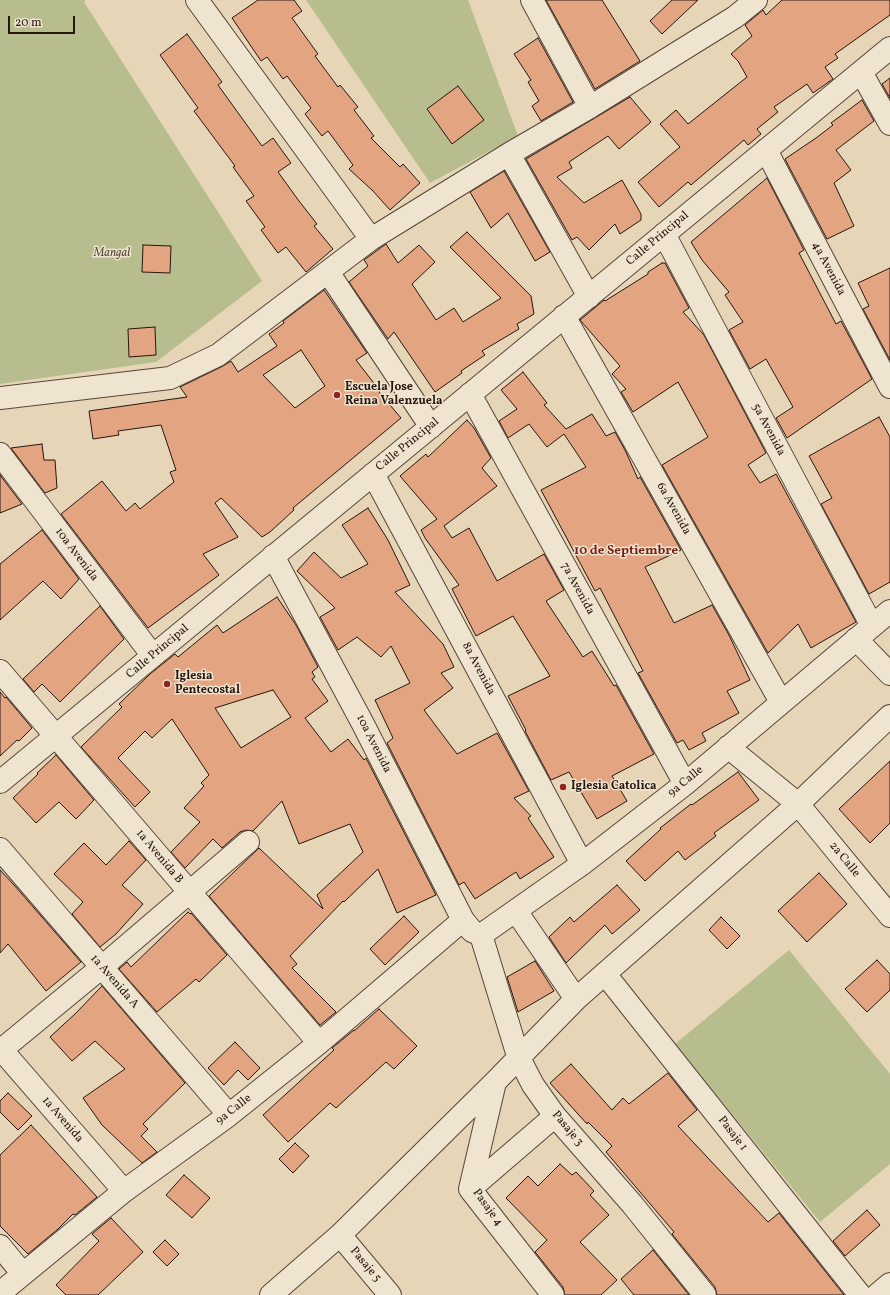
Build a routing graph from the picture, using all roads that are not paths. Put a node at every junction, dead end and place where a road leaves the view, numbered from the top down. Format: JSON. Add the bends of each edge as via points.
{"nodes":[{"id":1,"x":197,"y":0,"type":"edge"},
{"id":2,"x":532,"y":0,"type":"edge"},
{"id":3,"x":756,"y":0,"type":"edge"},
{"id":4,"x":738,"y":8,"type":"edge"},
{"id":5,"x":890,"y":48,"type":"edge"},
{"id":6,"x":861,"y":72,"type":"junction"},
{"id":7,"x":590,"y":107,"type":"junction"},
{"id":8,"x":890,"y":124,"type":"edge"},
{"id":9,"x":766,"y":150,"type":"junction"},
{"id":10,"x":509,"y":154,"type":"junction"},
{"id":11,"x":664,"y":234,"type":"junction"},
{"id":12,"x":371,"y":240,"type":"junction"},
{"id":13,"x":328,"y":272,"type":"junction"},
{"id":14,"x":589,"y":297,"type":"junction"},
{"id":15,"x":564,"y":316,"type":"junction"},
{"id":16,"x":890,"y":387,"type":"edge"},
{"id":17,"x":470,"y":394,"type":"junction"},
{"id":18,"x":0,"y":398,"type":"edge"},
{"id":19,"x":431,"y":427,"type":"junction"},
{"id":20,"x":0,"y":454,"type":"edge"},
{"id":21,"x":374,"y":474,"type":"junction"},
{"id":22,"x":273,"y":556,"type":"junction"},
{"id":23,"x":890,"y":611,"type":"edge"},
{"id":24,"x":872,"y":626,"type":"junction"},
{"id":25,"x":856,"y":639,"type":"junction"},
{"id":26,"x":153,"y":656,"type":"junction"},
{"id":27,"x":0,"y":671,"type":"edge"},
{"id":28,"x":890,"y":674,"type":"edge"},
{"id":29,"x":781,"y":702,"type":"junction"},
{"id":30,"x":890,"y":716,"type":"edge"},
{"id":31,"x":56,"y":736,"type":"junction"},
{"id":32,"x":728,"y":747,"type":"junction"},
{"id":33,"x":0,"y":782,"type":"edge"},
{"id":34,"x":685,"y":784,"type":"junction"},
{"id":35,"x":798,"y":804,"type":"junction"},
{"id":36,"x":248,"y":842,"type":"dead end"},
{"id":37,"x":0,"y":849,"type":"edge"},
{"id":38,"x":582,"y":864,"type":"junction"},
{"id":39,"x":189,"y":893,"type":"junction"},
{"id":40,"x":516,"y":911,"type":"junction"},
{"id":41,"x":890,"y":916,"type":"edge"},
{"id":42,"x":472,"y":928,"type":"junction"},
{"id":43,"x":102,"y":967,"type":"junction"},
{"id":44,"x":605,"y":974,"type":"junction"},
{"id":45,"x":576,"y":999,"type":"junction"},
{"id":46,"x":319,"y":1043,"type":"junction"},
{"id":47,"x":0,"y":1049,"type":"edge"},
{"id":48,"x":518,"y":1056,"type":"junction"},
{"id":49,"x":495,"y":1082,"type":"junction"},
{"id":50,"x":229,"y":1115,"type":"junction"},
{"id":51,"x":555,"y":1116,"type":"junction"},
{"id":52,"x":470,"y":1189,"type":"junction"},
{"id":53,"x":124,"y":1191,"type":"junction"},
{"id":54,"x":340,"y":1235,"type":"junction"},
{"id":55,"x":0,"y":1246,"type":"edge"},
{"id":56,"x":23,"y":1274,"type":"junction"},
{"id":57,"x":890,"y":1284,"type":"edge"},
{"id":58,"x":0,"y":1294,"type":"edge"},
{"id":59,"x":271,"y":1295,"type":"edge"},
{"id":60,"x":390,"y":1295,"type":"edge"},
{"id":61,"x":553,"y":1295,"type":"edge"},
{"id":62,"x":705,"y":1295,"type":"edge"},
{"id":63,"x":860,"y":1295,"type":"edge"},
{"id":64,"x":877,"y":1295,"type":"edge"}],
"edges":[{"from":1,"to":12,"type":"street"},
{"from":2,"to":7,"type":"street"},
{"from":3,"to":4,"type":"street"},
{"from":4,"to":7,"type":"street"},
{"from":5,"to":6,"type":"street","name":"Calle Principal"},
{"from":6,"to":8,"type":"street"},
{"from":6,"to":9,"type":"street","name":"Calle Principal"},
{"from":7,"to":10,"type":"street"},
{"from":9,"to":11,"type":"street","name":"Calle Principal"},
{"from":9,"to":16,"type":"street","name":"4a Avenida"},
{"from":10,"to":12,"type":"street"},
{"from":10,"to":14,"type":"street"},
{"from":11,"to":14,"type":"street","name":"Calle Principal"},
{"from":11,"to":24,"type":"street","name":"5a Avenida"},
{"from":12,"to":13,"type":"street"},
{"from":13,"to":18,"type":"street","via":[[218,355],[170,378]]},
{"from":13,"to":19,"type":"street"},
{"from":14,"to":15,"type":"street","name":"Calle Principal"},
{"from":15,"to":17,"type":"street","name":"Calle Principal"},
{"from":15,"to":29,"type":"street","name":"6a Avenida"},
{"from":17,"to":19,"type":"street","name":"Calle Principal"},
{"from":17,"to":34,"type":"street","name":"7a Avenida"},
{"from":19,"to":21,"type":"street","name":"Calle Principal"},
{"from":20,"to":26,"type":"street","name":"10a Avenida"},
{"from":21,"to":22,"type":"street","name":"Calle Principal"},
{"from":21,"to":38,"type":"street","name":"8a Avenida"},
{"from":22,"to":26,"type":"street","name":"Calle Principal"},
{"from":22,"to":42,"type":"street","name":"10a Avenida"},
{"from":23,"to":24,"type":"street","name":"9a Calle"},
{"from":24,"to":25,"type":"street","name":"9a Calle"},
{"from":25,"to":28,"type":"street"},
{"from":25,"to":29,"type":"street","name":"9a Calle"},
{"from":26,"to":31,"type":"street","name":"Calle Principal"},
{"from":27,"to":31,"type":"street","name":"1a Avenida B"},
{"from":29,"to":32,"type":"street","name":"9a Calle"},
{"from":30,"to":35,"type":"street"},
{"from":31,"to":33,"type":"street","name":"Calle Principal"},
{"from":31,"to":39,"type":"street","name":"1a Avenida B"},
{"from":32,"to":34,"type":"street","name":"9a Calle"},
{"from":32,"to":35,"type":"street","name":"2a Calle"},
{"from":34,"to":38,"type":"street","name":"9a Calle"},
{"from":35,"to":41,"type":"street","name":"2a Calle"},
{"from":35,"to":44,"type":"street"},
{"from":36,"to":39,"type":"street"},
{"from":37,"to":43,"type":"street","name":"1a Avenida A"},
{"from":38,"to":40,"type":"street","name":"9a Calle"},
{"from":39,"to":43,"type":"street"},
{"from":39,"to":46,"type":"street","name":"1a Avenida B"},
{"from":40,"to":42,"type":"street","name":"9a Calle"},
{"from":40,"to":45,"type":"street"},
{"from":42,"to":46,"type":"street","name":"9a Calle"},
{"from":42,"to":48,"type":"street","name":"Pasaje 3"},
{"from":43,"to":47,"type":"street"},
{"from":43,"to":50,"type":"street","name":"1a Avenida A"},
{"from":44,"to":45,"type":"street"},
{"from":44,"to":63,"type":"street","name":"Pasaje 1"},
{"from":45,"to":48,"type":"street"},
{"from":46,"to":50,"type":"street","name":"9a Calle"},
{"from":47,"to":53,"type":"street","name":"1a Avenida"},
{"from":48,"to":49,"type":"street"},
{"from":48,"to":51,"type":"street","name":"Pasaje 3","via":[[533,1085]]},
{"from":49,"to":52,"type":"street","name":"Pasaje 4"},
{"from":49,"to":54,"type":"street"},
{"from":50,"to":53,"type":"street","name":"9a Calle"},
{"from":51,"to":52,"type":"street"},
{"from":51,"to":62,"type":"street","name":"Pasaje 3","via":[[632,1204]]},
{"from":52,"to":61,"type":"street","name":"Pasaje 4"},
{"from":53,"to":56,"type":"street","name":"9a Calle"},
{"from":54,"to":59,"type":"street"},
{"from":54,"to":60,"type":"street","name":"Pasaje 5"},
{"from":55,"to":56,"type":"street"},
{"from":56,"to":58,"type":"street","name":"9a Calle"},
{"from":57,"to":64,"type":"street"}]}
